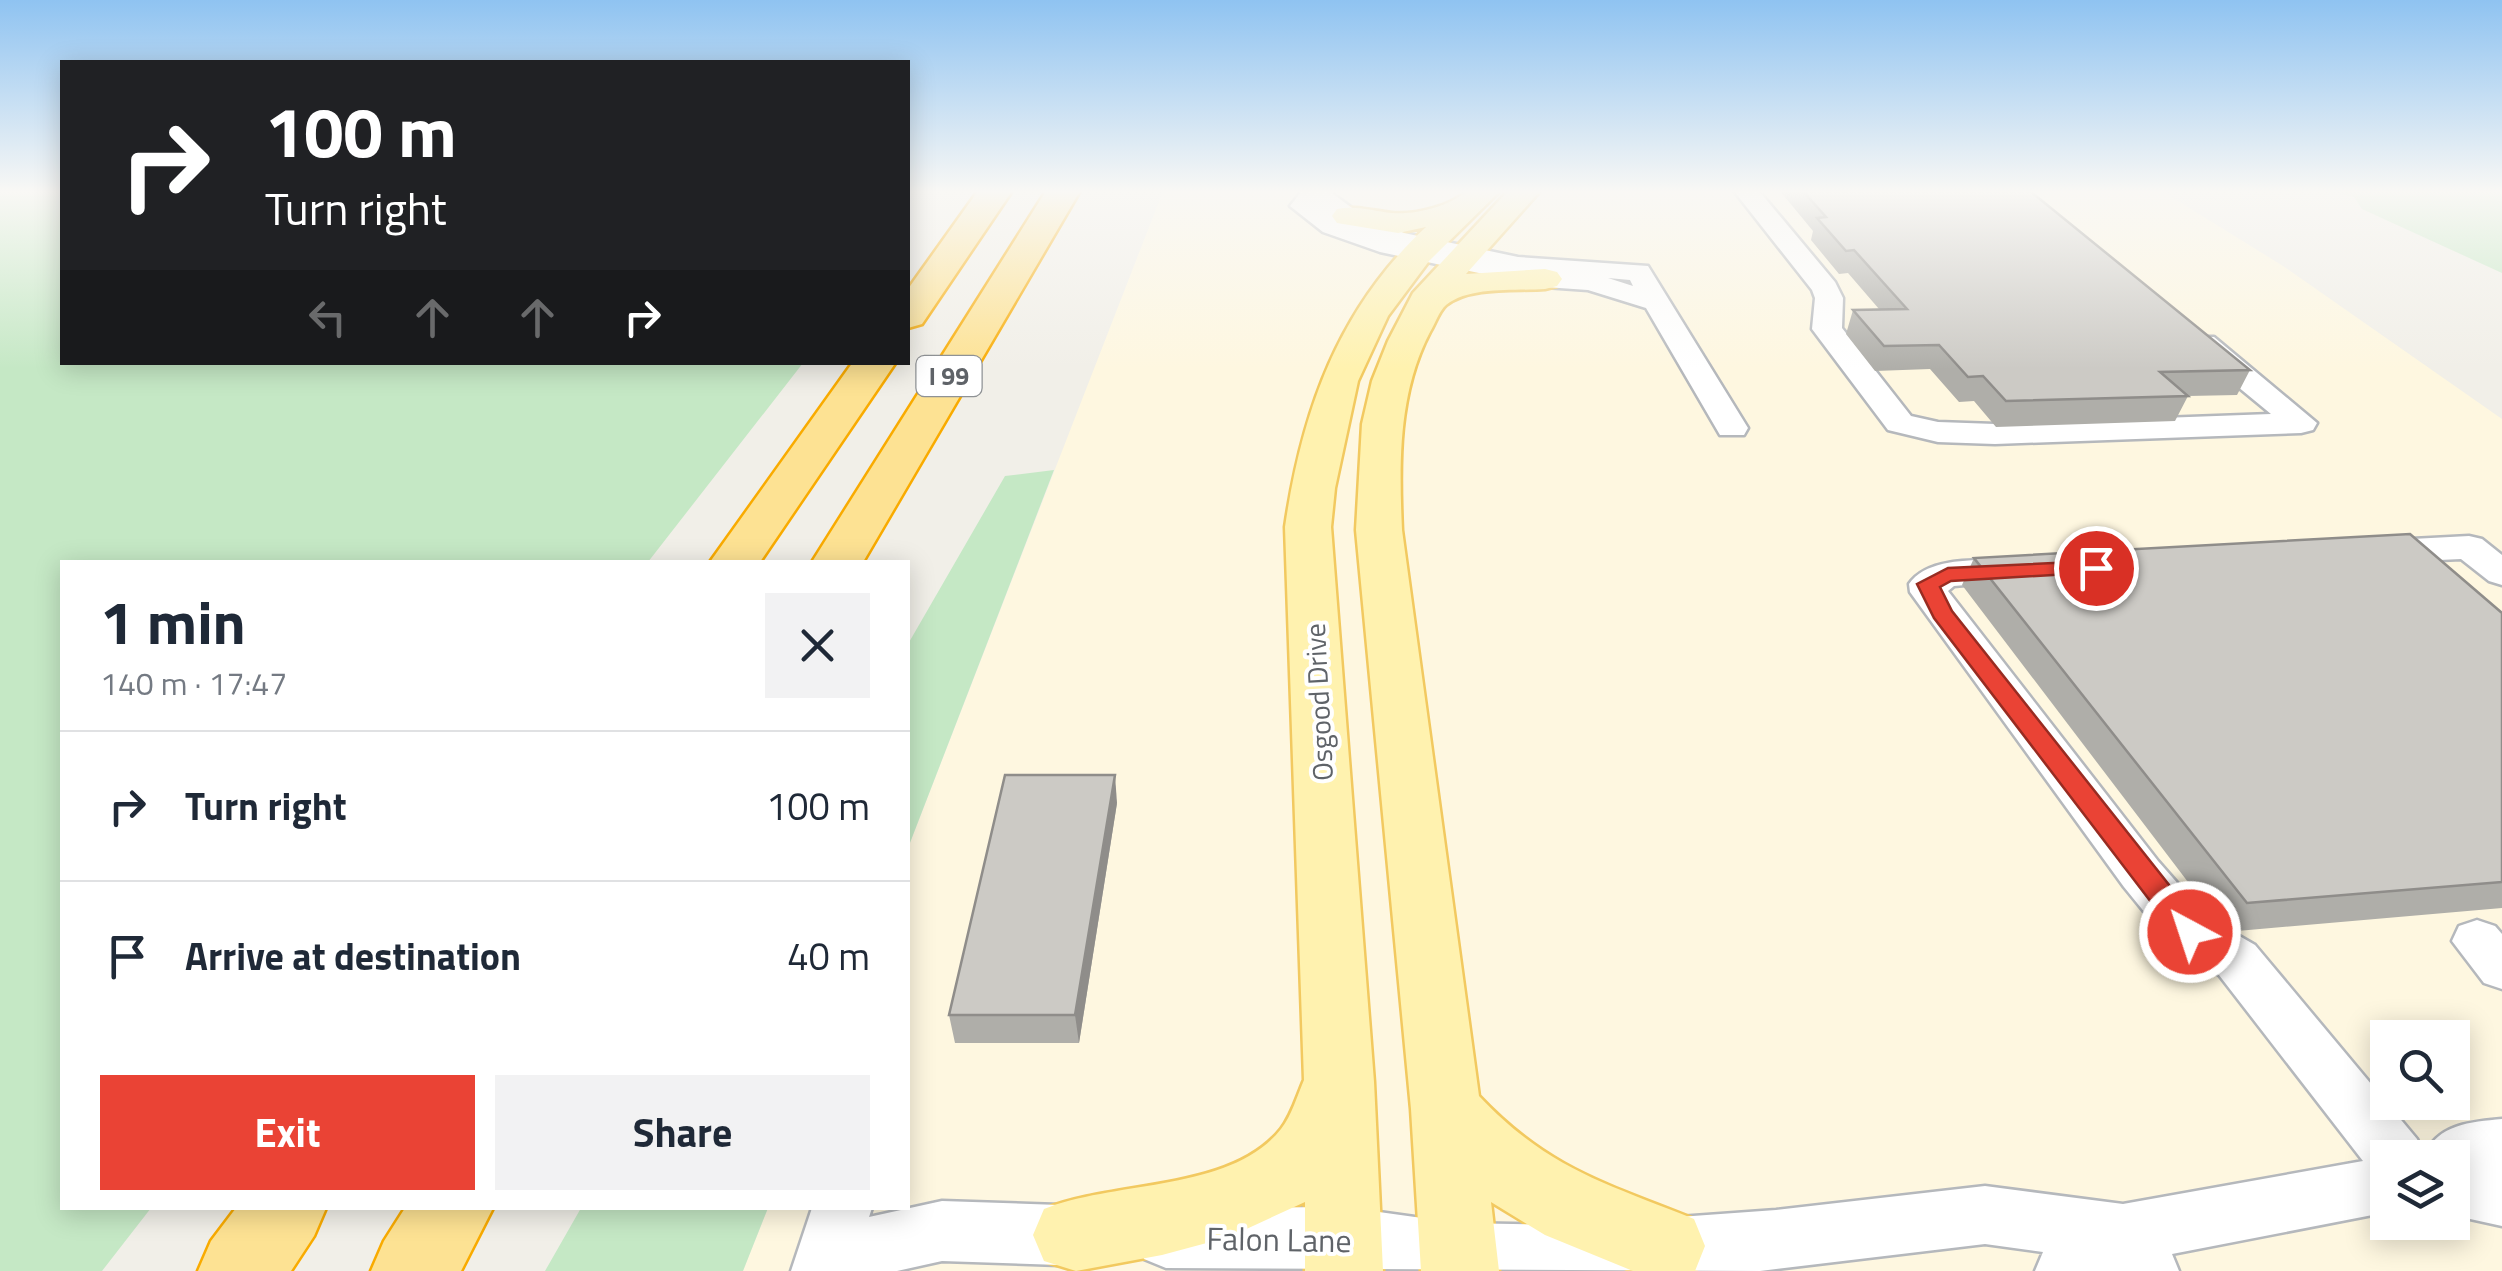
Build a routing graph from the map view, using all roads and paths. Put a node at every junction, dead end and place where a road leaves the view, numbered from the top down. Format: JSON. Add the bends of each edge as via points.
{"nodes":[{"id":1,"x":927,"y":250,"type":"edge"},
{"id":2,"x":954,"y":250,"type":"edge"},
{"id":3,"x":1027,"y":250,"type":"edge"},
{"id":4,"x":1371,"y":250,"type":"edge"},
{"id":5,"x":1429,"y":250,"type":"edge"},
{"id":6,"x":1443,"y":250,"type":"edge"},
{"id":7,"x":1445,"y":250,"type":"edge"},
{"id":8,"x":1446,"y":250,"type":"edge"},
{"id":9,"x":1515,"y":250,"type":"edge"},
{"id":10,"x":1794,"y":250,"type":"edge"},
{"id":11,"x":1562,"y":273,"type":"junction"},
{"id":12,"x":910,"y":277,"type":"edge"},
{"id":13,"x":1657,"y":302,"type":"junction"},
{"id":14,"x":910,"y":313,"type":"edge"},
{"id":15,"x":2182,"y":325,"type":"edge"},
{"id":16,"x":849,"y":365,"type":"edge"},
{"id":17,"x":873,"y":365,"type":"edge"},
{"id":18,"x":1732,"y":428,"type":"dead end"},
{"id":19,"x":2333,"y":554,"type":"edge"},
{"id":20,"x":725,"y":560,"type":"edge"},
{"id":21,"x":736,"y":560,"type":"edge"},
{"id":22,"x":838,"y":560,"type":"edge"},
{"id":23,"x":2062,"y":569,"type":"edge"},
{"id":24,"x":2502,"y":573,"type":"edge"},
{"id":25,"x":1339,"y":1082,"type":"junction"},
{"id":26,"x":1446,"y":1110,"type":"junction"},
{"id":27,"x":2382,"y":1140,"type":"edge"},
{"id":28,"x":2502,"y":1146,"type":"edge"},
{"id":29,"x":2470,"y":1149,"type":"edge"},
{"id":30,"x":2370,"y":1189,"type":"edge"},
{"id":31,"x":2470,"y":1192,"type":"edge"},
{"id":32,"x":2502,"y":1198,"type":"edge"},
{"id":33,"x":284,"y":1210,"type":"edge"},
{"id":34,"x":451,"y":1210,"type":"edge"},
{"id":35,"x":1071,"y":1235,"type":"junction"},
{"id":36,"x":1667,"y":1246,"type":"junction"},
{"id":37,"x":837,"y":1252,"type":"edge"},
{"id":38,"x":2136,"y":1252,"type":"edge"},
{"id":39,"x":1344,"y":1254,"type":"edge"},
{"id":40,"x":1459,"y":1262,"type":"edge"},
{"id":41,"x":240,"y":1271,"type":"edge"},
{"id":42,"x":414,"y":1271,"type":"edge"},
{"id":43,"x":2066,"y":1271,"type":"edge"}],
"edges":[{"from":1,"to":12,"type":"highway"},
{"from":2,"to":14,"type":"highway","number":"I 99"},
{"from":3,"to":22,"type":"highway","number":"I 99"},
{"from":4,"to":5,"type":"main road","via":[[1381,260]]},
{"from":6,"to":25,"type":"main road","name":"Osgood Drive","via":[[1356,338],[1330,397],[1315,458],[1308,527]]},
{"from":7,"to":26,"type":"main road","name":"Osgood Drive","via":[[1394,371],[1375,472]]},
{"from":8,"to":11,"type":"main road","via":[[1449,288]]},
{"from":9,"to":11,"type":"main road"},
{"from":10,"to":15,"type":"street","via":[[1830,298],[1828,329],[1900,422],[1958,435],[2301,423]]},
{"from":11,"to":13,"type":"street"},
{"from":11,"to":13,"type":"street","via":[[1631,260]]},
{"from":13,"to":18,"type":"street"},
{"from":16,"to":20,"type":"highway"},
{"from":17,"to":21,"type":"highway"},
{"from":19,"to":24,"type":"street","via":[[2469,547]]},
{"from":23,"to":27,"type":"street","via":[[1948,575],[1928,584],[1942,614],[2141,874],[2190,932],[2237,960]]},
{"from":25,"to":35,"type":"main road","via":[[1304,1156],[1273,1181],[1196,1210]]},
{"from":25,"to":39,"type":"main road","name":"Osgood Drive"},
{"from":26,"to":36,"type":"main road","via":[[1511,1176],[1573,1212]]},
{"from":26,"to":40,"type":"main road","name":"Osgood Drive"},
{"from":28,"to":29,"type":"street"},
{"from":30,"to":38,"type":"street"},
{"from":31,"to":32,"type":"street"},
{"from":33,"to":41,"type":"highway"},
{"from":34,"to":42,"type":"highway"},
{"from":35,"to":37,"type":"street","name":"Falon Lane","via":[[942,1231]]},
{"from":35,"to":39,"type":"street","name":"Falon Lane","via":[[1242,1240]]},
{"from":36,"to":38,"type":"street","name":"Falon Lane","via":[[1986,1215]]},
{"from":36,"to":40,"type":"street","name":"Falon Lane"},
{"from":38,"to":43,"type":"street"},
{"from":39,"to":40,"type":"street","name":"Falon Lane"}]}
